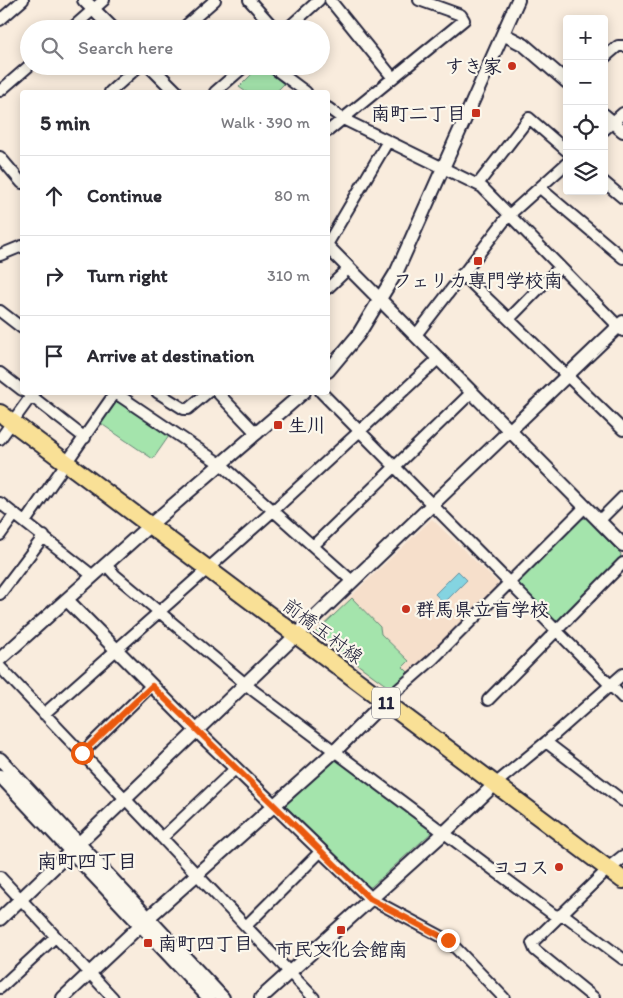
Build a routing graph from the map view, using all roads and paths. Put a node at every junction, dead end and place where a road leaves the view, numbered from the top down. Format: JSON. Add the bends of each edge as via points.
{"nodes":[{"id":1,"x":23,"y":0,"type":"edge"},
{"id":2,"x":104,"y":0,"type":"edge"},
{"id":3,"x":215,"y":0,"type":"edge"},
{"id":4,"x":249,"y":0,"type":"edge"},
{"id":5,"x":319,"y":0,"type":"edge"},
{"id":6,"x":330,"y":0,"type":"edge"},
{"id":7,"x":419,"y":0,"type":"edge"},
{"id":8,"x":517,"y":4,"type":"edge"},
{"id":9,"x":89,"y":5,"type":"edge"},
{"id":10,"x":0,"y":20,"type":"edge"},
{"id":11,"x":78,"y":20,"type":"edge"},
{"id":12,"x":104,"y":20,"type":"edge"},
{"id":13,"x":192,"y":20,"type":"edge"},
{"id":14,"x":267,"y":20,"type":"edge"},
{"id":15,"x":297,"y":20,"type":"edge"},
{"id":16,"x":503,"y":34,"type":"junction"},
{"id":17,"x":623,"y":46,"type":"edge"},
{"id":18,"x":608,"y":55,"type":"edge"},
{"id":19,"x":20,"y":74,"type":"edge"},
{"id":20,"x":129,"y":75,"type":"edge"},
{"id":21,"x":159,"y":75,"type":"edge"},
{"id":22,"x":235,"y":75,"type":"edge"},
{"id":23,"x":282,"y":75,"type":"edge"},
{"id":24,"x":394,"y":78,"type":"junction"},
{"id":25,"x":563,"y":79,"type":"edge"},
{"id":26,"x":112,"y":90,"type":"edge"},
{"id":27,"x":174,"y":90,"type":"edge"},
{"id":28,"x":217,"y":90,"type":"edge"},
{"id":29,"x":303,"y":90,"type":"edge"},
{"id":30,"x":0,"y":91,"type":"edge"},
{"id":31,"x":330,"y":109,"type":"edge"},
{"id":32,"x":623,"y":113,"type":"edge"},
{"id":33,"x":343,"y":119,"type":"junction"},
{"id":34,"x":608,"y":122,"type":"edge"},
{"id":35,"x":608,"y":124,"type":"edge"},
{"id":36,"x":330,"y":129,"type":"edge"},
{"id":37,"x":623,"y":131,"type":"edge"},
{"id":38,"x":388,"y":141,"type":"junction"},
{"id":39,"x":566,"y":150,"type":"edge"},
{"id":40,"x":0,"y":157,"type":"edge"},
{"id":41,"x":563,"y":167,"type":"edge"},
{"id":42,"x":444,"y":168,"type":"junction"},
{"id":43,"x":20,"y":176,"type":"edge"},
{"id":44,"x":478,"y":184,"type":"junction"},
{"id":45,"x":608,"y":185,"type":"edge"},
{"id":46,"x":540,"y":188,"type":"junction"},
{"id":47,"x":623,"y":198,"type":"edge"},
{"id":48,"x":508,"y":216,"type":"junction"},
{"id":49,"x":330,"y":239,"type":"edge"},
{"id":50,"x":20,"y":247,"type":"edge"},
{"id":51,"x":330,"y":249,"type":"edge"},
{"id":52,"x":0,"y":255,"type":"edge"},
{"id":53,"x":623,"y":258,"type":"edge"},
{"id":54,"x":560,"y":267,"type":"junction"},
{"id":55,"x":349,"y":268,"type":"junction"},
{"id":56,"x":462,"y":274,"type":"junction"},
{"id":57,"x":330,"y":286,"type":"edge"},
{"id":58,"x":381,"y":300,"type":"junction"},
{"id":59,"x":0,"y":311,"type":"edge"},
{"id":60,"x":508,"y":319,"type":"junction"},
{"id":61,"x":20,"y":326,"type":"edge"},
{"id":62,"x":622,"y":326,"type":"edge"},
{"id":63,"x":416,"y":335,"type":"junction"},
{"id":64,"x":439,"y":358,"type":"junction"},
{"id":65,"x":330,"y":369,"type":"edge"},
{"id":66,"x":0,"y":373,"type":"edge"},
{"id":67,"x":566,"y":376,"type":"junction"},
{"id":68,"x":20,"y":387,"type":"edge"},
{"id":69,"x":472,"y":392,"type":"junction"},
{"id":70,"x":26,"y":395,"type":"edge"},
{"id":71,"x":31,"y":395,"type":"edge"},
{"id":72,"x":114,"y":395,"type":"edge"},
{"id":73,"x":118,"y":395,"type":"edge"},
{"id":74,"x":162,"y":395,"type":"edge"},
{"id":75,"x":204,"y":395,"type":"edge"},
{"id":76,"x":220,"y":395,"type":"edge"},
{"id":77,"x":301,"y":395,"type":"edge"},
{"id":78,"x":324,"y":395,"type":"edge"},
{"id":79,"x":6,"y":418,"type":"edge"},
{"id":80,"x":510,"y":430,"type":"junction"},
{"id":81,"x":623,"y":430,"type":"edge"},
{"id":82,"x":360,"y":432,"type":"junction"},
{"id":83,"x":257,"y":434,"type":"junction"},
{"id":84,"x":85,"y":438,"type":"junction"},
{"id":85,"x":0,"y":439,"type":"edge"},
{"id":86,"x":66,"y":465,"type":"junction"},
{"id":87,"x":222,"y":465,"type":"junction"},
{"id":88,"x":395,"y":468,"type":"junction"},
{"id":89,"x":623,"y":497,"type":"edge"},
{"id":90,"x":0,"y":503,"type":"edge"},
{"id":91,"x":432,"y":505,"type":"junction"},
{"id":92,"x":585,"y":507,"type":"junction"},
{"id":93,"x":274,"y":510,"type":"junction"},
{"id":94,"x":16,"y":514,"type":"junction"},
{"id":95,"x":599,"y":521,"type":"junction"},
{"id":96,"x":26,"y":522,"type":"junction"},
{"id":97,"x":149,"y":526,"type":"junction"},
{"id":98,"x":0,"y":535,"type":"edge"},
{"id":99,"x":44,"y":536,"type":"junction"},
{"id":100,"x":314,"y":545,"type":"junction"},
{"id":101,"x":623,"y":545,"type":"edge"},
{"id":102,"x":623,"y":563,"type":"edge"},
{"id":103,"x":106,"y":565,"type":"junction"},
{"id":104,"x":207,"y":568,"type":"junction"},
{"id":105,"x":93,"y":576,"type":"junction"},
{"id":106,"x":352,"y":581,"type":"junction"},
{"id":107,"x":509,"y":583,"type":"junction"},
{"id":108,"x":0,"y":594,"type":"edge"},
{"id":109,"x":67,"y":600,"type":"junction"},
{"id":110,"x":159,"y":611,"type":"junction"},
{"id":111,"x":555,"y":630,"type":"junction"},
{"id":112,"x":296,"y":636,"type":"junction"},
{"id":113,"x":117,"y":650,"type":"junction"},
{"id":114,"x":2,"y":654,"type":"edge"},
{"id":115,"x":0,"y":667,"type":"edge"},
{"id":116,"x":623,"y":674,"type":"edge"},
{"id":117,"x":245,"y":684,"type":"junction"},
{"id":118,"x":610,"y":685,"type":"junction"},
{"id":119,"x":152,"y":686,"type":"junction"},
{"id":120,"x":623,"y":698,"type":"edge"},
{"id":121,"x":488,"y":700,"type":"dead end"},
{"id":122,"x":384,"y":702,"type":"junction"},
{"id":123,"x":44,"y":714,"type":"junction"},
{"id":124,"x":197,"y":730,"type":"junction"},
{"id":125,"x":546,"y":742,"type":"junction"},
{"id":126,"x":335,"y":751,"type":"junction"},
{"id":127,"x":82,"y":753,"type":"junction"},
{"id":128,"x":0,"y":759,"type":"edge"},
{"id":129,"x":236,"y":768,"type":"junction"},
{"id":130,"x":0,"y":776,"type":"edge"},
{"id":131,"x":495,"y":784,"type":"junction"},
{"id":132,"x":125,"y":799,"type":"junction"},
{"id":133,"x":623,"y":801,"type":"edge"},
{"id":134,"x":273,"y":804,"type":"junction"},
{"id":135,"x":444,"y":833,"type":"junction"},
{"id":136,"x":162,"y":838,"type":"junction"},
{"id":137,"x":75,"y":847,"type":"junction"},
{"id":138,"x":321,"y":852,"type":"junction"},
{"id":139,"x":623,"y":857,"type":"edge"},
{"id":140,"x":608,"y":869,"type":"junction"},
{"id":141,"x":197,"y":874,"type":"junction"},
{"id":142,"x":0,"y":877,"type":"edge"},
{"id":143,"x":623,"y":880,"type":"edge"},
{"id":144,"x":21,"y":899,"type":"junction"},
{"id":145,"x":370,"y":899,"type":"junction"},
{"id":146,"x":560,"y":916,"type":"junction"},
{"id":147,"x":0,"y":919,"type":"edge"},
{"id":148,"x":144,"y":921,"type":"junction"},
{"id":149,"x":246,"y":926,"type":"junction"},
{"id":150,"x":55,"y":937,"type":"junction"},
{"id":151,"x":623,"y":959,"type":"edge"},
{"id":152,"x":290,"y":972,"type":"junction"},
{"id":153,"x":90,"y":973,"type":"junction"},
{"id":154,"x":0,"y":988,"type":"edge"},
{"id":155,"x":63,"y":998,"type":"edge"},
{"id":156,"x":113,"y":998,"type":"edge"},
{"id":157,"x":210,"y":998,"type":"edge"},
{"id":158,"x":224,"y":998,"type":"edge"},
{"id":159,"x":261,"y":998,"type":"edge"},
{"id":160,"x":314,"y":998,"type":"edge"},
{"id":161,"x":504,"y":998,"type":"edge"},
{"id":162,"x":594,"y":998,"type":"edge"}],
"edges":[{"from":1,"to":10,"type":"street"},
{"from":2,"to":9,"type":"street"},
{"from":3,"to":13,"type":"street"},
{"from":4,"to":14,"type":"street"},
{"from":5,"to":15,"type":"street"},
{"from":6,"to":24,"type":"street"},
{"from":7,"to":24,"type":"street","via":[[464,18]]},
{"from":8,"to":16,"type":"street"},
{"from":9,"to":11,"type":"street"},
{"from":9,"to":12,"type":"street"},
{"from":16,"to":25,"type":"street","via":[[524,45]]},
{"from":16,"to":42,"type":"street"},
{"from":17,"to":18,"type":"street"},
{"from":19,"to":30,"type":"street"},
{"from":20,"to":26,"type":"street"},
{"from":21,"to":27,"type":"street"},
{"from":22,"to":28,"type":"street"},
{"from":23,"to":29,"type":"street"},
{"from":24,"to":33,"type":"street"},
{"from":31,"to":33,"type":"street"},
{"from":32,"to":34,"type":"street"},
{"from":33,"to":36,"type":"street"},
{"from":33,"to":38,"type":"street"},
{"from":35,"to":37,"type":"street"},
{"from":38,"to":42,"type":"street"},
{"from":38,"to":49,"type":"street"},
{"from":39,"to":44,"type":"street","via":[[530,118]]},
{"from":40,"to":43,"type":"street"},
{"from":41,"to":46,"type":"street"},
{"from":42,"to":44,"type":"street"},
{"from":42,"to":58,"type":"street","via":[[406,254]]},
{"from":44,"to":48,"type":"street"},
{"from":45,"to":47,"type":"street"},
{"from":46,"to":48,"type":"street"},
{"from":46,"to":53,"type":"street"},
{"from":48,"to":54,"type":"street"},
{"from":48,"to":56,"type":"street"},
{"from":50,"to":52,"type":"street"},
{"from":51,"to":55,"type":"street"},
{"from":54,"to":60,"type":"street"},
{"from":54,"to":62,"type":"street"},
{"from":55,"to":57,"type":"street"},
{"from":55,"to":58,"type":"street"},
{"from":56,"to":60,"type":"street"},
{"from":56,"to":63,"type":"street"},
{"from":58,"to":63,"type":"street"},
{"from":58,"to":65,"type":"street"},
{"from":59,"to":61,"type":"street"},
{"from":60,"to":67,"type":"street"},
{"from":62,"to":67,"type":"street"},
{"from":63,"to":64,"type":"street"},
{"from":64,"to":69,"type":"street"},
{"from":64,"to":82,"type":"street"},
{"from":66,"to":68,"type":"street"},
{"from":67,"to":80,"type":"street"},
{"from":67,"to":81,"type":"street"},
{"from":69,"to":80,"type":"street"},
{"from":69,"to":88,"type":"street"},
{"from":70,"to":79,"type":"street"},
{"from":71,"to":84,"type":"street"},
{"from":72,"to":84,"type":"street"},
{"from":73,"to":87,"type":"street"},
{"from":74,"to":75,"type":"street","via":[[184,409]]},
{"from":76,"to":83,"type":"street"},
{"from":77,"to":83,"type":"street"},
{"from":78,"to":82,"type":"street"},
{"from":79,"to":85,"type":"street"},
{"from":79,"to":86,"type":"main road","name":"前橋玉村線","number":"11"},
{"from":80,"to":91,"type":"street"},
{"from":80,"to":92,"type":"street"},
{"from":82,"to":88,"type":"street"},
{"from":82,"to":93,"type":"street"},
{"from":83,"to":87,"type":"street"},
{"from":84,"to":86,"type":"street"},
{"from":86,"to":96,"type":"street"},
{"from":86,"to":97,"type":"main road","name":"前橋玉村線","number":"11"},
{"from":87,"to":93,"type":"street"},
{"from":87,"to":97,"type":"street"},
{"from":88,"to":91,"type":"street"},
{"from":88,"to":100,"type":"street"},
{"from":89,"to":95,"type":"street"},
{"from":90,"to":94,"type":"street"},
{"from":91,"to":106,"type":"street"},
{"from":91,"to":107,"type":"street"},
{"from":92,"to":95,"type":"street"},
{"from":92,"to":107,"type":"street"},
{"from":93,"to":100,"type":"street"},
{"from":93,"to":104,"type":"street"},
{"from":94,"to":96,"type":"street"},
{"from":94,"to":98,"type":"street"},
{"from":95,"to":101,"type":"street"},
{"from":96,"to":99,"type":"street"},
{"from":97,"to":103,"type":"street"},
{"from":97,"to":104,"type":"main road","name":"前橋玉村線","number":"11"},
{"from":99,"to":105,"type":"street"},
{"from":99,"to":108,"type":"street"},
{"from":100,"to":106,"type":"street"},
{"from":102,"to":111,"type":"street"},
{"from":103,"to":105,"type":"street"},
{"from":103,"to":110,"type":"street"},
{"from":104,"to":110,"type":"street"},
{"from":104,"to":112,"type":"main road","name":"前橋玉村線","number":"11"},
{"from":105,"to":109,"type":"street"},
{"from":106,"to":112,"type":"street"},
{"from":107,"to":111,"type":"street"},
{"from":107,"to":122,"type":"street","via":[[433,659]]},
{"from":109,"to":113,"type":"street"},
{"from":109,"to":114,"type":"street"},
{"from":110,"to":113,"type":"street"},
{"from":110,"to":117,"type":"street"},
{"from":111,"to":118,"type":"street"},
{"from":111,"to":121,"type":"street"},
{"from":112,"to":117,"type":"street"},
{"from":112,"to":122,"type":"main road","name":"前橋玉村線","number":"11"},
{"from":113,"to":119,"type":"street"},
{"from":113,"to":123,"type":"street"},
{"from":115,"to":123,"type":"street"},
{"from":116,"to":118,"type":"street"},
{"from":117,"to":124,"type":"street"},
{"from":117,"to":126,"type":"street"},
{"from":118,"to":120,"type":"street"},
{"from":118,"to":125,"type":"street"},
{"from":119,"to":124,"type":"street"},
{"from":119,"to":127,"type":"street"},
{"from":122,"to":126,"type":"street"},
{"from":122,"to":131,"type":"main road","name":"前橋玉村線","number":"11"},
{"from":123,"to":127,"type":"street"},
{"from":124,"to":129,"type":"street"},
{"from":124,"to":132,"type":"street"},
{"from":125,"to":131,"type":"street"},
{"from":125,"to":133,"type":"street"},
{"from":126,"to":134,"type":"street"},
{"from":126,"to":135,"type":"street"},
{"from":127,"to":132,"type":"street"},
{"from":128,"to":137,"type":"street"},
{"from":129,"to":134,"type":"street"},
{"from":129,"to":136,"type":"street"},
{"from":130,"to":137,"type":"street"},
{"from":131,"to":135,"type":"street"},
{"from":131,"to":140,"type":"main road","name":"前橋玉村線","number":"11"},
{"from":132,"to":136,"type":"street"},
{"from":132,"to":137,"type":"street"},
{"from":134,"to":138,"type":"street"},
{"from":134,"to":141,"type":"street"},
{"from":135,"to":145,"type":"street"},
{"from":135,"to":146,"type":"street","via":[[554,915]]},
{"from":136,"to":141,"type":"street"},
{"from":137,"to":144,"type":"street"},
{"from":137,"to":148,"type":"street"},
{"from":138,"to":145,"type":"street"},
{"from":138,"to":149,"type":"street"},
{"from":139,"to":140,"type":"street"},
{"from":140,"to":143,"type":"main road","name":"前橋玉村線","number":"11"},
{"from":140,"to":146,"type":"street"},
{"from":141,"to":148,"type":"street"},
{"from":141,"to":149,"type":"street"},
{"from":142,"to":144,"type":"street"},
{"from":144,"to":147,"type":"street"},
{"from":144,"to":150,"type":"street"},
{"from":145,"to":152,"type":"street"},
{"from":145,"to":161,"type":"street","via":[[448,940]]},
{"from":146,"to":151,"type":"street","via":[[567,917]]},
{"from":146,"to":162,"type":"street","via":[[532,943],[535,950]]},
{"from":148,"to":153,"type":"street"},
{"from":148,"to":157,"type":"street"},
{"from":148,"to":158,"type":"street"},
{"from":149,"to":152,"type":"street"},
{"from":150,"to":153,"type":"street"},
{"from":150,"to":154,"type":"street"},
{"from":152,"to":159,"type":"street"},
{"from":152,"to":160,"type":"street"},
{"from":153,"to":155,"type":"street"},
{"from":153,"to":156,"type":"street"}]}
